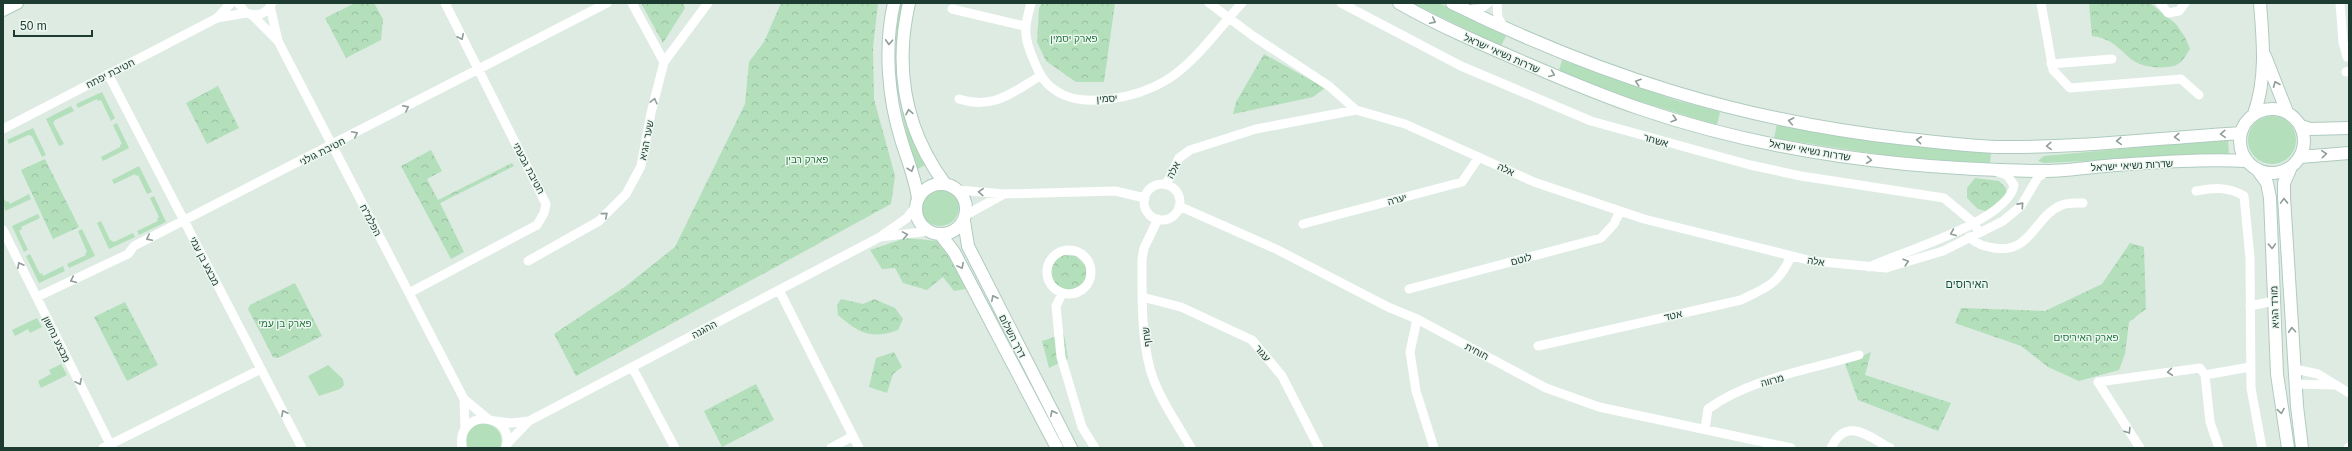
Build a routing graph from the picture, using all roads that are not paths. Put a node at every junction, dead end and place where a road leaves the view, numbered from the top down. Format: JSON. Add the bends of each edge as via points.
{"nodes":[{"id":1,"x":17,"y":3,"type":"edge"},
{"id":2,"x":231,"y":3,"type":"edge"},
{"id":3,"x":238,"y":3,"type":"edge"},
{"id":4,"x":445,"y":3,"type":"edge"},
{"id":5,"x":607,"y":3,"type":"edge"},
{"id":6,"x":632,"y":3,"type":"edge"},
{"id":7,"x":708,"y":3,"type":"edge"},
{"id":8,"x":894,"y":3,"type":"edge"},
{"id":9,"x":909,"y":3,"type":"edge"},
{"id":10,"x":1032,"y":3,"type":"edge"},
{"id":11,"x":1209,"y":3,"type":"edge"},
{"id":12,"x":1242,"y":3,"type":"edge"},
{"id":13,"x":1341,"y":3,"type":"edge"},
{"id":14,"x":1399,"y":3,"type":"edge"},
{"id":15,"x":1452,"y":3,"type":"edge"},
{"id":16,"x":1488,"y":3,"type":"edge"},
{"id":17,"x":1497,"y":3,"type":"edge"},
{"id":18,"x":2041,"y":3,"type":"edge"},
{"id":19,"x":2160,"y":3,"type":"edge"},
{"id":20,"x":2185,"y":3,"type":"edge"},
{"id":21,"x":2260,"y":3,"type":"edge"},
{"id":22,"x":2340,"y":3,"type":"edge"},
{"id":23,"x":271,"y":5,"type":"edge"},
{"id":24,"x":952,"y":9,"type":"dead end"},
{"id":25,"x":3,"y":10,"type":"edge"},
{"id":26,"x":1466,"y":10,"type":"junction"},
{"id":27,"x":249,"y":14,"type":"junction"},
{"id":28,"x":217,"y":18,"type":"junction"},
{"id":29,"x":1228,"y":18,"type":"junction"},
{"id":30,"x":1024,"y":26,"type":"junction"},
{"id":31,"x":1505,"y":28,"type":"junction"},
{"id":32,"x":278,"y":41,"type":"junction"},
{"id":33,"x":2264,"y":55,"type":"junction"},
{"id":34,"x":2347,"y":57,"type":"dead end"},
{"id":35,"x":2112,"y":59,"type":"dead end"},
{"id":36,"x":664,"y":62,"type":"junction"},
{"id":37,"x":2051,"y":64,"type":"junction"},
{"id":38,"x":478,"y":70,"type":"junction"},
{"id":39,"x":108,"y":74,"type":"junction"},
{"id":40,"x":1040,"y":76,"type":"junction"},
{"id":41,"x":2200,"y":95,"type":"dead end"},
{"id":42,"x":959,"y":99,"type":"dead end"},
{"id":43,"x":1356,"y":110,"type":"junction"},
{"id":44,"x":2287,"y":112,"type":"junction"},
{"id":45,"x":2254,"y":114,"type":"junction"},
{"id":46,"x":2301,"y":126,"type":"junction"},
{"id":47,"x":2349,"y":128,"type":"edge"},
{"id":48,"x":3,"y":129,"type":"edge"},
{"id":49,"x":2241,"y":133,"type":"junction"},
{"id":50,"x":332,"y":146,"type":"junction"},
{"id":51,"x":2349,"y":153,"type":"edge"},
{"id":52,"x":2300,"y":156,"type":"junction"},
{"id":53,"x":1479,"y":157,"type":"junction"},
{"id":54,"x":2247,"y":161,"type":"junction"},
{"id":55,"x":2291,"y":167,"type":"junction"},
{"id":56,"x":2257,"y":169,"type":"junction"},
{"id":57,"x":1992,"y":170,"type":"junction"},
{"id":58,"x":2048,"y":171,"type":"junction"},
{"id":59,"x":945,"y":184,"type":"junction"},
{"id":60,"x":1166,"y":185,"type":"junction"},
{"id":61,"x":958,"y":190,"type":"junction"},
{"id":62,"x":2196,"y":191,"type":"dead end"},
{"id":63,"x":1004,"y":194,"type":"junction"},
{"id":64,"x":1145,"y":198,"type":"junction"},
{"id":65,"x":917,"y":202,"type":"junction"},
{"id":66,"x":2083,"y":203,"type":"dead end"},
{"id":67,"x":1179,"y":206,"type":"junction"},
{"id":68,"x":1620,"y":211,"type":"junction"},
{"id":69,"x":965,"y":218,"type":"junction"},
{"id":70,"x":1158,"y":219,"type":"junction"},
{"id":71,"x":184,"y":220,"type":"junction"},
{"id":72,"x":1974,"y":223,"type":"junction"},
{"id":73,"x":1303,"y":224,"type":"dead end"},
{"id":74,"x":3,"y":230,"type":"edge"},
{"id":75,"x":935,"y":232,"type":"junction"},
{"id":76,"x":1979,"y":233,"type":"junction"},
{"id":77,"x":880,"y":237,"type":"junction"},
{"id":78,"x":1969,"y":237,"type":"junction"},
{"id":79,"x":1791,"y":256,"type":"junction"},
{"id":80,"x":528,"y":261,"type":"dead end"},
{"id":81,"x":1868,"y":267,"type":"junction"},
{"id":82,"x":1409,"y":289,"type":"dead end"},
{"id":83,"x":779,"y":290,"type":"junction"},
{"id":84,"x":409,"y":293,"type":"junction"},
{"id":85,"x":1062,"y":294,"type":"junction"},
{"id":86,"x":36,"y":297,"type":"junction"},
{"id":87,"x":1142,"y":297,"type":"junction"},
{"id":88,"x":2274,"y":301,"type":"junction"},
{"id":89,"x":2250,"y":306,"type":"junction"},
{"id":90,"x":1417,"y":319,"type":"junction"},
{"id":91,"x":1538,"y":346,"type":"dead end"},
{"id":92,"x":1859,"y":355,"type":"dead end"},
{"id":93,"x":632,"y":367,"type":"junction"},
{"id":94,"x":2250,"y":367,"type":"junction"},
{"id":95,"x":262,"y":368,"type":"junction"},
{"id":96,"x":2295,"y":369,"type":"junction"},
{"id":97,"x":2277,"y":374,"type":"junction"},
{"id":98,"x":2205,"y":375,"type":"junction"},
{"id":99,"x":2295,"y":384,"type":"junction"},
{"id":100,"x":2336,"y":384,"type":"junction"},
{"id":101,"x":2349,"y":393,"type":"edge"},
{"id":102,"x":464,"y":399,"type":"junction"},
{"id":103,"x":492,"y":420,"type":"junction"},
{"id":104,"x":529,"y":421,"type":"junction"},
{"id":105,"x":465,"y":429,"type":"junction"},
{"id":106,"x":1705,"y":429,"type":"junction"},
{"id":107,"x":853,"y":436,"type":"junction"},
{"id":108,"x":462,"y":444,"type":"edge"},
{"id":109,"x":507,"y":446,"type":"edge"},
{"id":110,"x":108,"y":447,"type":"edge"},
{"id":111,"x":302,"y":448,"type":"edge"},
{"id":112,"x":454,"y":448,"type":"edge"},
{"id":113,"x":675,"y":448,"type":"edge"},
{"id":114,"x":831,"y":448,"type":"edge"},
{"id":115,"x":859,"y":448,"type":"edge"},
{"id":116,"x":1057,"y":448,"type":"edge"},
{"id":117,"x":1071,"y":448,"type":"edge"},
{"id":118,"x":1095,"y":448,"type":"edge"},
{"id":119,"x":1191,"y":448,"type":"edge"},
{"id":120,"x":1319,"y":448,"type":"edge"},
{"id":121,"x":1434,"y":448,"type":"edge"},
{"id":122,"x":1791,"y":448,"type":"edge"},
{"id":123,"x":1832,"y":448,"type":"edge"},
{"id":124,"x":1890,"y":448,"type":"edge"},
{"id":125,"x":2140,"y":448,"type":"edge"},
{"id":126,"x":2219,"y":448,"type":"edge"},
{"id":127,"x":2262,"y":448,"type":"edge"},
{"id":128,"x":2288,"y":448,"type":"edge"},
{"id":129,"x":2302,"y":448,"type":"edge"}],
"edges":[{"from":1,"to":25,"type":"main road"},
{"from":2,"to":28,"type":"street","name":"חטיבת יפתח"},
{"from":3,"to":27,"type":"street","name":"הפלמ\"ח"},
{"from":4,"to":38,"type":"street","name":"חטיבת גבעתי","one_way":true},
{"from":5,"to":38,"type":"street","name":"חטיבת גולני"},
{"from":6,"to":36,"type":"street"},
{"from":7,"to":36,"type":"street","name":"שער הגיא"},
{"from":8,"to":65,"type":"main road","one_way":true,"via":[[889,41],[890,89]]},
{"from":59,"to":9,"type":"main road","one_way":true,"via":[[921,148],[910,118],[904,70]]},
{"from":10,"to":30,"type":"street","name":"יסמין"},
{"from":11,"to":29,"type":"street"},
{"from":12,"to":29,"type":"street"},
{"from":13,"to":72,"type":"street","name":"אשחר","via":[[1461,66],[1591,121],[1757,167],[1944,198]]},
{"from":14,"to":57,"type":"main road","name":"שדרות נשיאי ישראל","one_way":true,"via":[[1491,48],[1593,92],[1703,127],[1776,145],[1846,157],[1905,165]]},
{"from":15,"to":26,"type":"main road"},
{"from":16,"to":26,"type":"street","via":[[1480,9]]},
{"from":17,"to":31,"type":"street","via":[[1498,18]]},
{"from":18,"to":37,"type":"street"},
{"from":19,"to":20,"type":"street","via":[[2168,13],[2179,11]]},
{"from":21,"to":33,"type":"main road"},
{"from":22,"to":34,"type":"street","via":[[2343,42]]},
{"from":23,"to":27,"type":"street","name":"חטיבת יפתח","via":[[264,13]]},
{"from":23,"to":32,"type":"street","name":"הפלמ\"ח"},
{"from":24,"to":30,"type":"street"},
{"from":26,"to":31,"type":"main road"},
{"from":27,"to":28,"type":"street","name":"חטיבת יפתח"},
{"from":27,"to":32,"type":"street","name":"הפלמ\"ח"},
{"from":28,"to":39,"type":"street","name":"חטיבת יפתח"},
{"from":29,"to":40,"type":"street","name":"יסמין","via":[[1179,72],[1146,91],[1125,97],[1086,100],[1068,97],[1055,90]]},
{"from":29,"to":43,"type":"street","via":[[1263,44],[1329,86]]},
{"from":30,"to":40,"type":"street","name":"יסמין","via":[[1028,47]]},
{"from":49,"to":31,"type":"main road","one_way":true,"via":[[2044,147],[1994,147],[1870,134],[1762,115],[1672,92],[1602,69]]},
{"from":32,"to":50,"type":"street","name":"הפלמ\"ח"},
{"from":44,"to":33,"type":"main road","one_way":true},
{"from":33,"to":45,"type":"main road","via":[[2258,104]]},
{"from":35,"to":37,"type":"street"},
{"from":80,"to":36,"type":"street","name":"שער הגיא","one_way":true,"via":[[599,220],[626,194],[641,166]]},
{"from":37,"to":41,"type":"street","via":[[2057,77],[2070,88],[2181,79]]},
{"from":50,"to":38,"type":"street","name":"חטיבת גולני","one_way":true},
{"from":38,"to":84,"type":"street","name":"חטיבת גבעתי","via":[[545,199],[544,213],[537,225]]},
{"from":39,"to":48,"type":"street","name":"חטיבת יפתח"},
{"from":39,"to":71,"type":"street","name":"מבצע בן עמי"},
{"from":40,"to":42,"type":"street","via":[[997,101],[973,104]]},
{"from":43,"to":53,"type":"street","name":"אלה","via":[[1405,124]]},
{"from":43,"to":60,"type":"street","name":"אלה","via":[[1256,129],[1190,150],[1179,158]]},
{"from":44,"to":45,"type":"main road","via":[[2268,109]]},
{"from":44,"to":46,"type":"main road"},
{"from":45,"to":49,"type":"main road","via":[[2248,119]]},
{"from":46,"to":47,"type":"main road"},
{"from":46,"to":52,"type":"main road","via":[[2304,141]]},
{"from":49,"to":54,"type":"main road","via":[[2241,147]]},
{"from":50,"to":71,"type":"street","name":"חטיבת גולני"},
{"from":50,"to":84,"type":"street","name":"הפלמ\"ח"},
{"from":52,"to":51,"type":"main road","one_way":true},
{"from":52,"to":55,"type":"main road"},
{"from":53,"to":68,"type":"street","name":"אלה","via":[[1534,182]]},
{"from":53,"to":73,"type":"street","name":"יערה","via":[[1462,182]]},
{"from":54,"to":56,"type":"main road"},
{"from":54,"to":58,"type":"main road","name":"שדרות נשיאי ישראל","via":[[2122,165]]},
{"from":55,"to":56,"type":"main road","via":[[2271,172]]},
{"from":96,"to":55,"type":"main road","name":"מורד הגיא","one_way":true,"via":[[2284,197],[2284,182]]},
{"from":56,"to":88,"type":"main road","name":"מורד הגיא","one_way":true,"via":[[2267,184],[2270,198]]},
{"from":57,"to":58,"type":"main road","name":"שדרות נשיאי ישראל"},
{"from":57,"to":72,"type":"street","name":"אלה","via":[[2012,179],[2014,190],[2003,205]]},
{"from":76,"to":58,"type":"street","name":"אלה","one_way":true,"via":[[2003,221],[2021,206],[2038,177]]},
{"from":59,"to":61,"type":"main road"},
{"from":59,"to":65,"type":"main road","via":[[930,186]]},
{"from":60,"to":64,"type":"street","via":[[1155,186]]},
{"from":60,"to":67,"type":"street","via":[[1175,190],[1180,200]]},
{"from":63,"to":61,"type":"street","one_way":true},
{"from":61,"to":69,"type":"main road","via":[[966,202]]},
{"from":62,"to":89,"type":"street","via":[[2218,188],[2232,190],[2244,196],[2250,258]]},
{"from":63,"to":64,"type":"street","via":[[1115,191]]},
{"from":63,"to":69,"type":"street","via":[[981,205]]},
{"from":64,"to":70,"type":"street","via":[[1146,209]]},
{"from":65,"to":75,"type":"main road","via":[[918,218]]},
{"from":65,"to":77,"type":"street","name":"ההגנה","via":[[907,218]]},
{"from":66,"to":78,"type":"street","via":[[2062,205],[2050,212],[2023,244],[2000,249],[1978,245]]},
{"from":67,"to":70,"type":"street","via":[[1169,218]]},
{"from":67,"to":90,"type":"street","name":"חוחית","via":[[1276,249],[1388,307]]},
{"from":68,"to":79,"type":"street","name":"אלה"},
{"from":68,"to":82,"type":"street","name":"לוטם","via":[[1614,224],[1601,238]]},
{"from":69,"to":75,"type":"main road","via":[[954,231]]},
{"from":117,"to":69,"type":"main road","name":"דרך השלום","one_way":true,"via":[[968,246]]},
{"from":70,"to":87,"type":"street","name":"שחף","via":[[1144,248]]},
{"from":71,"to":86,"type":"street","name":"חטיבת גולני","one_way":true,"via":[[134,246],[128,254]]},
{"from":71,"to":95,"type":"street","name":"מבצע בן עמי"},
{"from":72,"to":76,"type":"street","name":"אשחר"},
{"from":72,"to":81,"type":"street","name":"אלה","one_way":true},
{"from":86,"to":74,"type":"street","name":"מבצע נחשון","one_way":true},
{"from":77,"to":75,"type":"street","name":"ההגנה","one_way":true},
{"from":75,"to":116,"type":"main road","name":"דרך השלום","one_way":true,"via":[[954,252]]},
{"from":76,"to":78,"type":"street","name":"אלה"},
{"from":77,"to":83,"type":"street","name":"ההגנה"},
{"from":81,"to":78,"type":"street","name":"אלה","one_way":true,"via":[[1886,268],[1943,251]]},
{"from":79,"to":81,"type":"street","name":"אלה"},
{"from":79,"to":91,"type":"street","name":"אטד","via":[[1786,268],[1772,285],[1741,300]]},
{"from":83,"to":93,"type":"street","name":"ההגנה"},
{"from":83,"to":107,"type":"street"},
{"from":84,"to":102,"type":"street","name":"הפלמ\"ח"},
{"from":85,"to":85,"type":"street","via":[[1080,291],[1086,286],[1090,276],[1086,259],[1072,251],[1057,254],[1047,266],[1049,282]]},
{"from":85,"to":118,"type":"street","via":[[1056,306],[1061,357],[1082,427]]},
{"from":86,"to":110,"type":"street","name":"מבצע נחשון","one_way":true},
{"from":87,"to":119,"type":"street","name":"שחף","via":[[1150,369],[1161,395]]},
{"from":87,"to":120,"type":"street","name":"עגור","via":[[1181,307],[1252,340],[1282,376]]},
{"from":88,"to":89,"type":"street"},
{"from":88,"to":97,"type":"main road","name":"מורד הגיא"},
{"from":89,"to":94,"type":"street"},
{"from":90,"to":106,"type":"street","name":"חוחית","via":[[1546,388],[1599,407]]},
{"from":90,"to":121,"type":"street","via":[[1410,352],[1416,391]]},
{"from":92,"to":106,"type":"street","name":"מרווה","via":[[1745,388],[1725,397],[1708,409]]},
{"from":93,"to":104,"type":"street","name":"ההגנה"},
{"from":93,"to":113,"type":"street"},
{"from":94,"to":98,"type":"street"},
{"from":94,"to":127,"type":"street","via":[[2251,388]]},
{"from":95,"to":110,"type":"street"},
{"from":111,"to":95,"type":"street","name":"מבצע בן עמי","one_way":true},
{"from":96,"to":97,"type":"main road"},
{"from":96,"to":99,"type":"main road","name":"מורד הגיא"},
{"from":96,"to":100,"type":"street","via":[[2318,374]]},
{"from":97,"to":99,"type":"main road"},
{"from":97,"to":128,"type":"main road","name":"מורד הגיא","one_way":true},
{"from":98,"to":125,"type":"street","one_way":true,"via":[[2200,368],[2098,382]]},
{"from":98,"to":126,"type":"street","via":[[2210,422]]},
{"from":99,"to":100,"type":"street"},
{"from":99,"to":129,"type":"main road","name":"מורד הגיא"},
{"from":100,"to":101,"type":"street"},
{"from":102,"to":103,"type":"street","name":"הפלמ\"ח"},
{"from":102,"to":105,"type":"street","name":"הפלמ\"ח"},
{"from":103,"to":104,"type":"street","name":"ההגנה","via":[[511,423]]},
{"from":103,"to":105,"type":"street","via":[[476,420]]},
{"from":103,"to":109,"type":"street","name":"הפלמ\"ח","via":[[504,430]]},
{"from":104,"to":109,"type":"street","name":"ההגנה"},
{"from":105,"to":108,"type":"street","name":"הפלמ\"ח"},
{"from":106,"to":122,"type":"street","name":"חוחית"},
{"from":107,"to":114,"type":"street"},
{"from":107,"to":115,"type":"street"},
{"from":108,"to":112,"type":"street"},
{"from":123,"to":124,"type":"street","via":[[1836,437],[1847,430],[1857,431]]}]}
